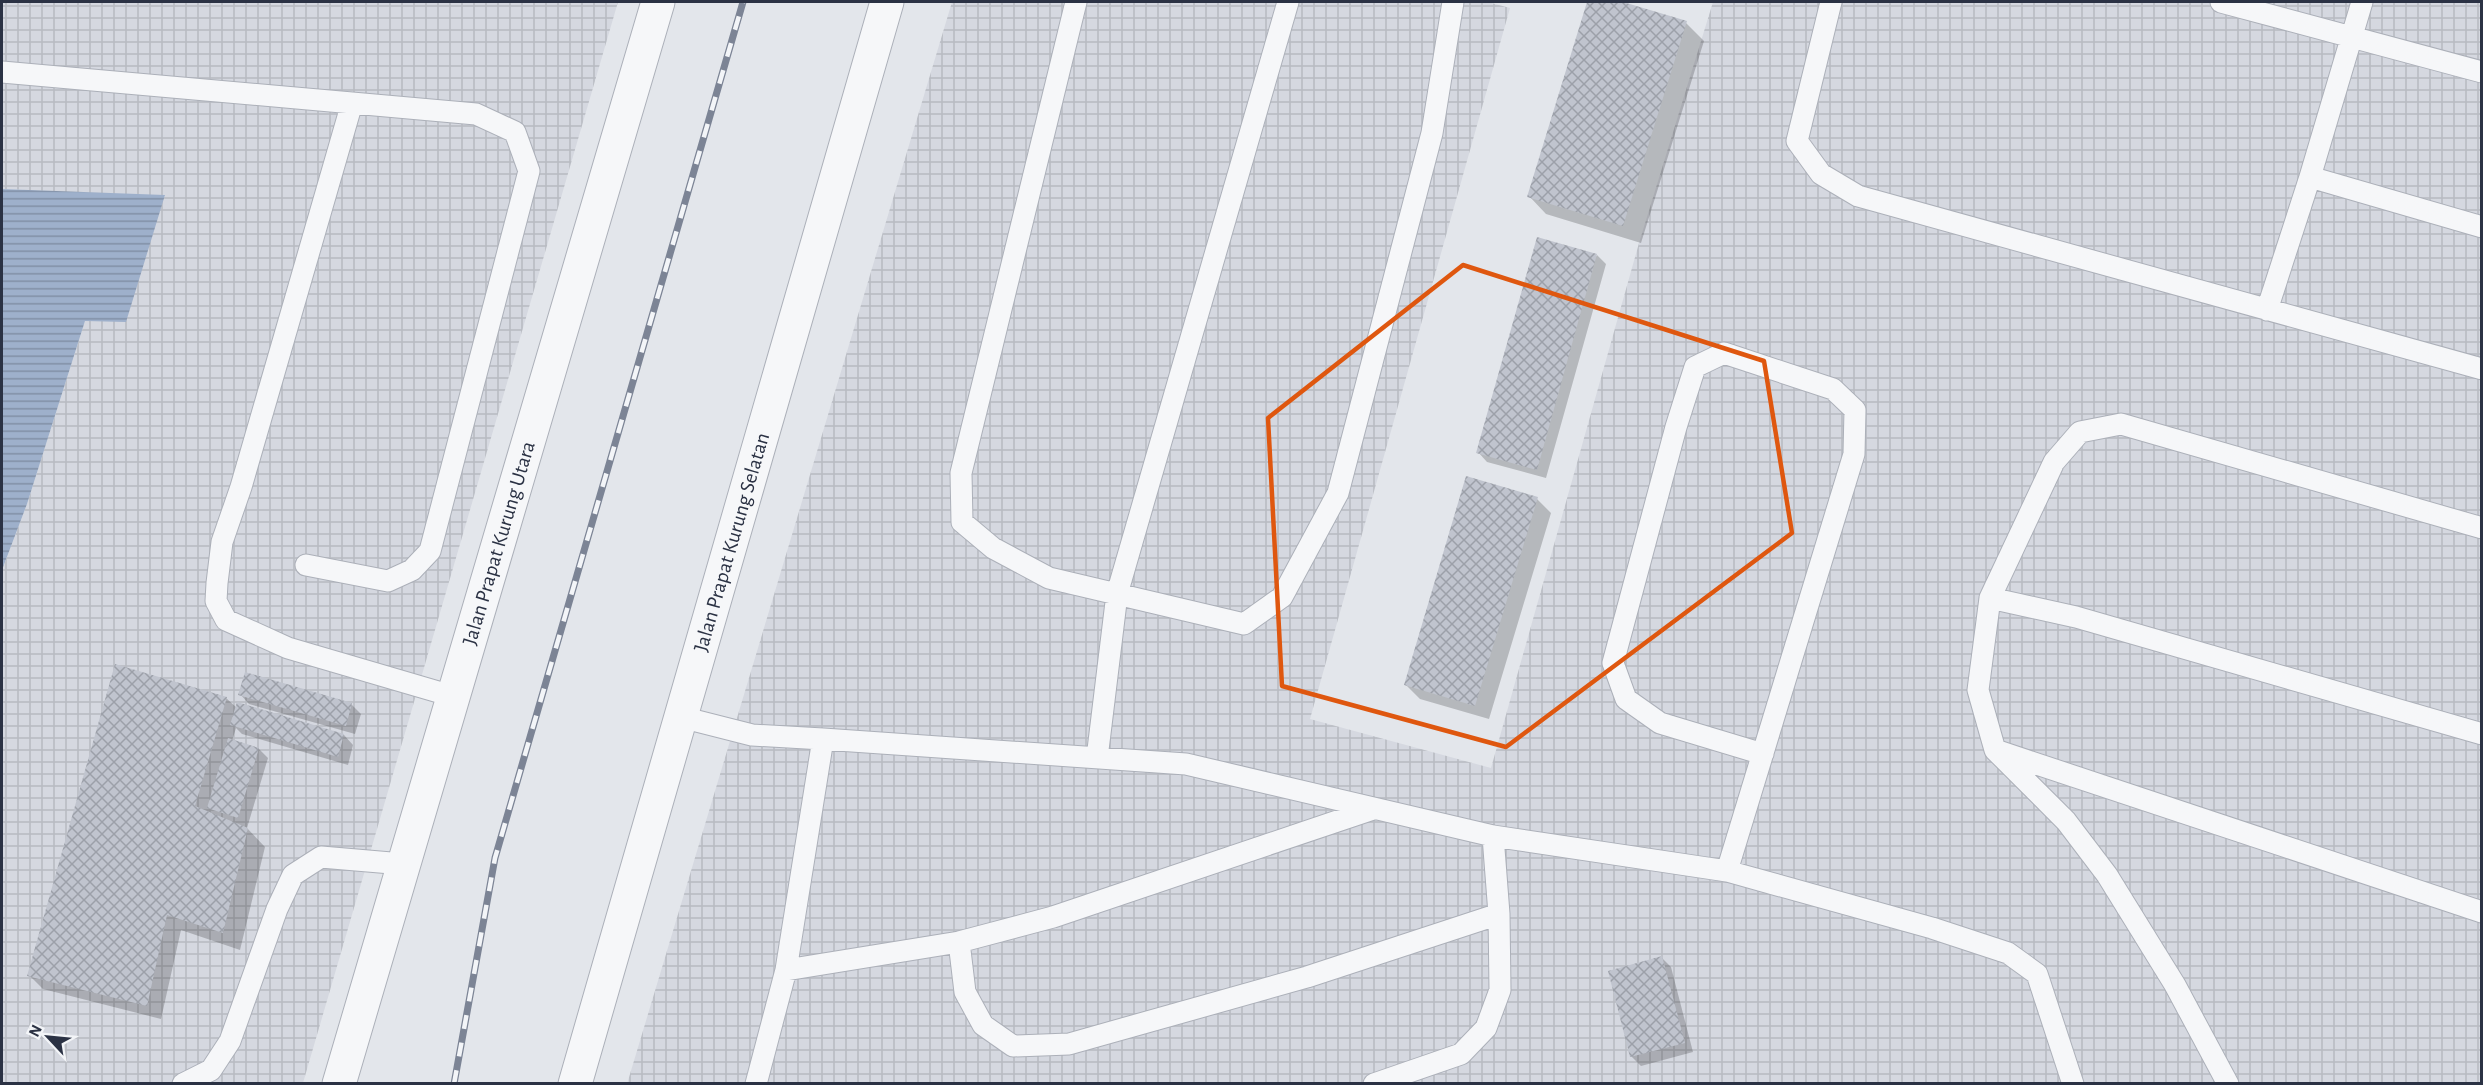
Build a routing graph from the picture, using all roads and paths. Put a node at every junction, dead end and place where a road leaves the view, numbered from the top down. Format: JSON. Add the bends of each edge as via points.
{"nodes":[{"id":1,"x":658,"y":2,"type":"edge"},
{"id":2,"x":887,"y":2,"type":"edge"},
{"id":3,"x":1076,"y":2,"type":"edge"},
{"id":4,"x":1288,"y":2,"type":"edge"},
{"id":5,"x":1453,"y":2,"type":"edge"},
{"id":6,"x":1831,"y":2,"type":"edge"},
{"id":7,"x":2221,"y":2,"type":"edge"},
{"id":8,"x":2362,"y":2,"type":"edge"},
{"id":9,"x":2352,"y":37,"type":"junction"},
{"id":10,"x":2,"y":72,"type":"edge"},
{"id":11,"x":2481,"y":72,"type":"edge"},
{"id":12,"x":352,"y":103,"type":"junction"},
{"id":13,"x":2310,"y":177,"type":"junction"},
{"id":14,"x":2481,"y":227,"type":"edge"},
{"id":15,"x":2267,"y":310,"type":"junction"},
{"id":16,"x":2481,"y":369,"type":"edge"},
{"id":17,"x":2481,"y":528,"type":"edge"},
{"id":18,"x":306,"y":565,"type":"dead end"},
{"id":19,"x":1117,"y":594,"type":"junction"},
{"id":20,"x":1990,"y":598,"type":"junction"},
{"id":21,"x":452,"y":696,"type":"junction"},
{"id":22,"x":681,"y":717,"type":"junction"},
{"id":23,"x":2481,"y":734,"type":"edge"},
{"id":24,"x":823,"y":739,"type":"junction"},
{"id":25,"x":1995,"y":750,"type":"junction"},
{"id":26,"x":1763,"y":754,"type":"junction"},
{"id":27,"x":1098,"y":758,"type":"junction"},
{"id":28,"x":1374,"y":809,"type":"junction"},
{"id":29,"x":1493,"y":837,"type":"junction"},
{"id":30,"x":403,"y":864,"type":"junction"},
{"id":31,"x":1727,"y":871,"type":"junction"},
{"id":32,"x":2481,"y":912,"type":"edge"},
{"id":33,"x":1499,"y":914,"type":"junction"},
{"id":34,"x":959,"y":942,"type":"junction"},
{"id":35,"x":786,"y":970,"type":"junction"},
{"id":36,"x":183,"y":1083,"type":"edge"},
{"id":37,"x":339,"y":1083,"type":"edge"},
{"id":38,"x":575,"y":1083,"type":"edge"},
{"id":39,"x":756,"y":1083,"type":"edge"},
{"id":40,"x":1374,"y":1083,"type":"edge"},
{"id":41,"x":2073,"y":1083,"type":"edge"},
{"id":42,"x":2228,"y":1083,"type":"edge"}],
"edges":[{"from":1,"to":21,"type":"street","name":"Jalan Prapat Kurung Utara"},
{"from":2,"to":22,"type":"street","name":"Jalan Prapat Kurung Selatan"},
{"from":3,"to":19,"type":"lane","via":[[961,473],[962,522],[993,548],[1049,578]]},
{"from":4,"to":19,"type":"lane"},
{"from":5,"to":19,"type":"lane","via":[[1432,133],[1338,493],[1282,597],[1244,624]]},
{"from":6,"to":15,"type":"lane","via":[[1797,141],[1821,174],[1858,196]]},
{"from":7,"to":9,"type":"lane"},
{"from":8,"to":9,"type":"lane"},
{"from":9,"to":11,"type":"lane"},
{"from":9,"to":13,"type":"lane"},
{"from":10,"to":12,"type":"lane"},
{"from":12,"to":18,"type":"lane","via":[[476,114],[515,132],[530,171],[430,551],[412,570],[388,581]]},
{"from":12,"to":21,"type":"lane","via":[[222,542],[216,601],[226,620],[288,648]]},
{"from":13,"to":14,"type":"lane"},
{"from":13,"to":15,"type":"lane"},
{"from":15,"to":16,"type":"lane"},
{"from":17,"to":20,"type":"lane","via":[[2121,424],[2080,432],[2054,462]]},
{"from":19,"to":27,"type":"lane"},
{"from":20,"to":23,"type":"lane","via":[[2076,617]]},
{"from":20,"to":25,"type":"lane","via":[[1978,690]]},
{"from":21,"to":30,"type":"street","name":"Jalan Prapat Kurung Utara"},
{"from":22,"to":24,"type":"lane","via":[[752,735]]},
{"from":22,"to":38,"type":"street","name":"Jalan Prapat Kurung Selatan"},
{"from":24,"to":27,"type":"lane"},
{"from":24,"to":35,"type":"lane"},
{"from":25,"to":32,"type":"lane"},
{"from":25,"to":42,"type":"lane","via":[[2066,821],[2107,875],[2175,985]]},
{"from":26,"to":26,"type":"lane","via":[[1854,454],[1854,410],[1833,389],[1724,353],[1695,367],[1613,663],[1626,699],[1660,723]]},
{"from":26,"to":31,"type":"lane"},
{"from":27,"to":28,"type":"lane","via":[[1186,764]]},
{"from":28,"to":29,"type":"lane"},
{"from":28,"to":34,"type":"lane","via":[[1053,917]]},
{"from":29,"to":31,"type":"lane"},
{"from":29,"to":33,"type":"lane"},
{"from":30,"to":36,"type":"lane","via":[[321,857],[293,875],[230,1041],[211,1070]]},
{"from":30,"to":37,"type":"street","name":"Jalan Prapat Kurung Utara"},
{"from":31,"to":41,"type":"lane","via":[[2008,953],[2037,974]]},
{"from":33,"to":34,"type":"lane","via":[[1307,977],[1069,1044],[1013,1046],[983,1026],[965,992]]},
{"from":33,"to":40,"type":"lane","via":[[1500,990],[1486,1028],[1461,1054]]},
{"from":34,"to":35,"type":"lane"},
{"from":35,"to":39,"type":"lane"}]}
